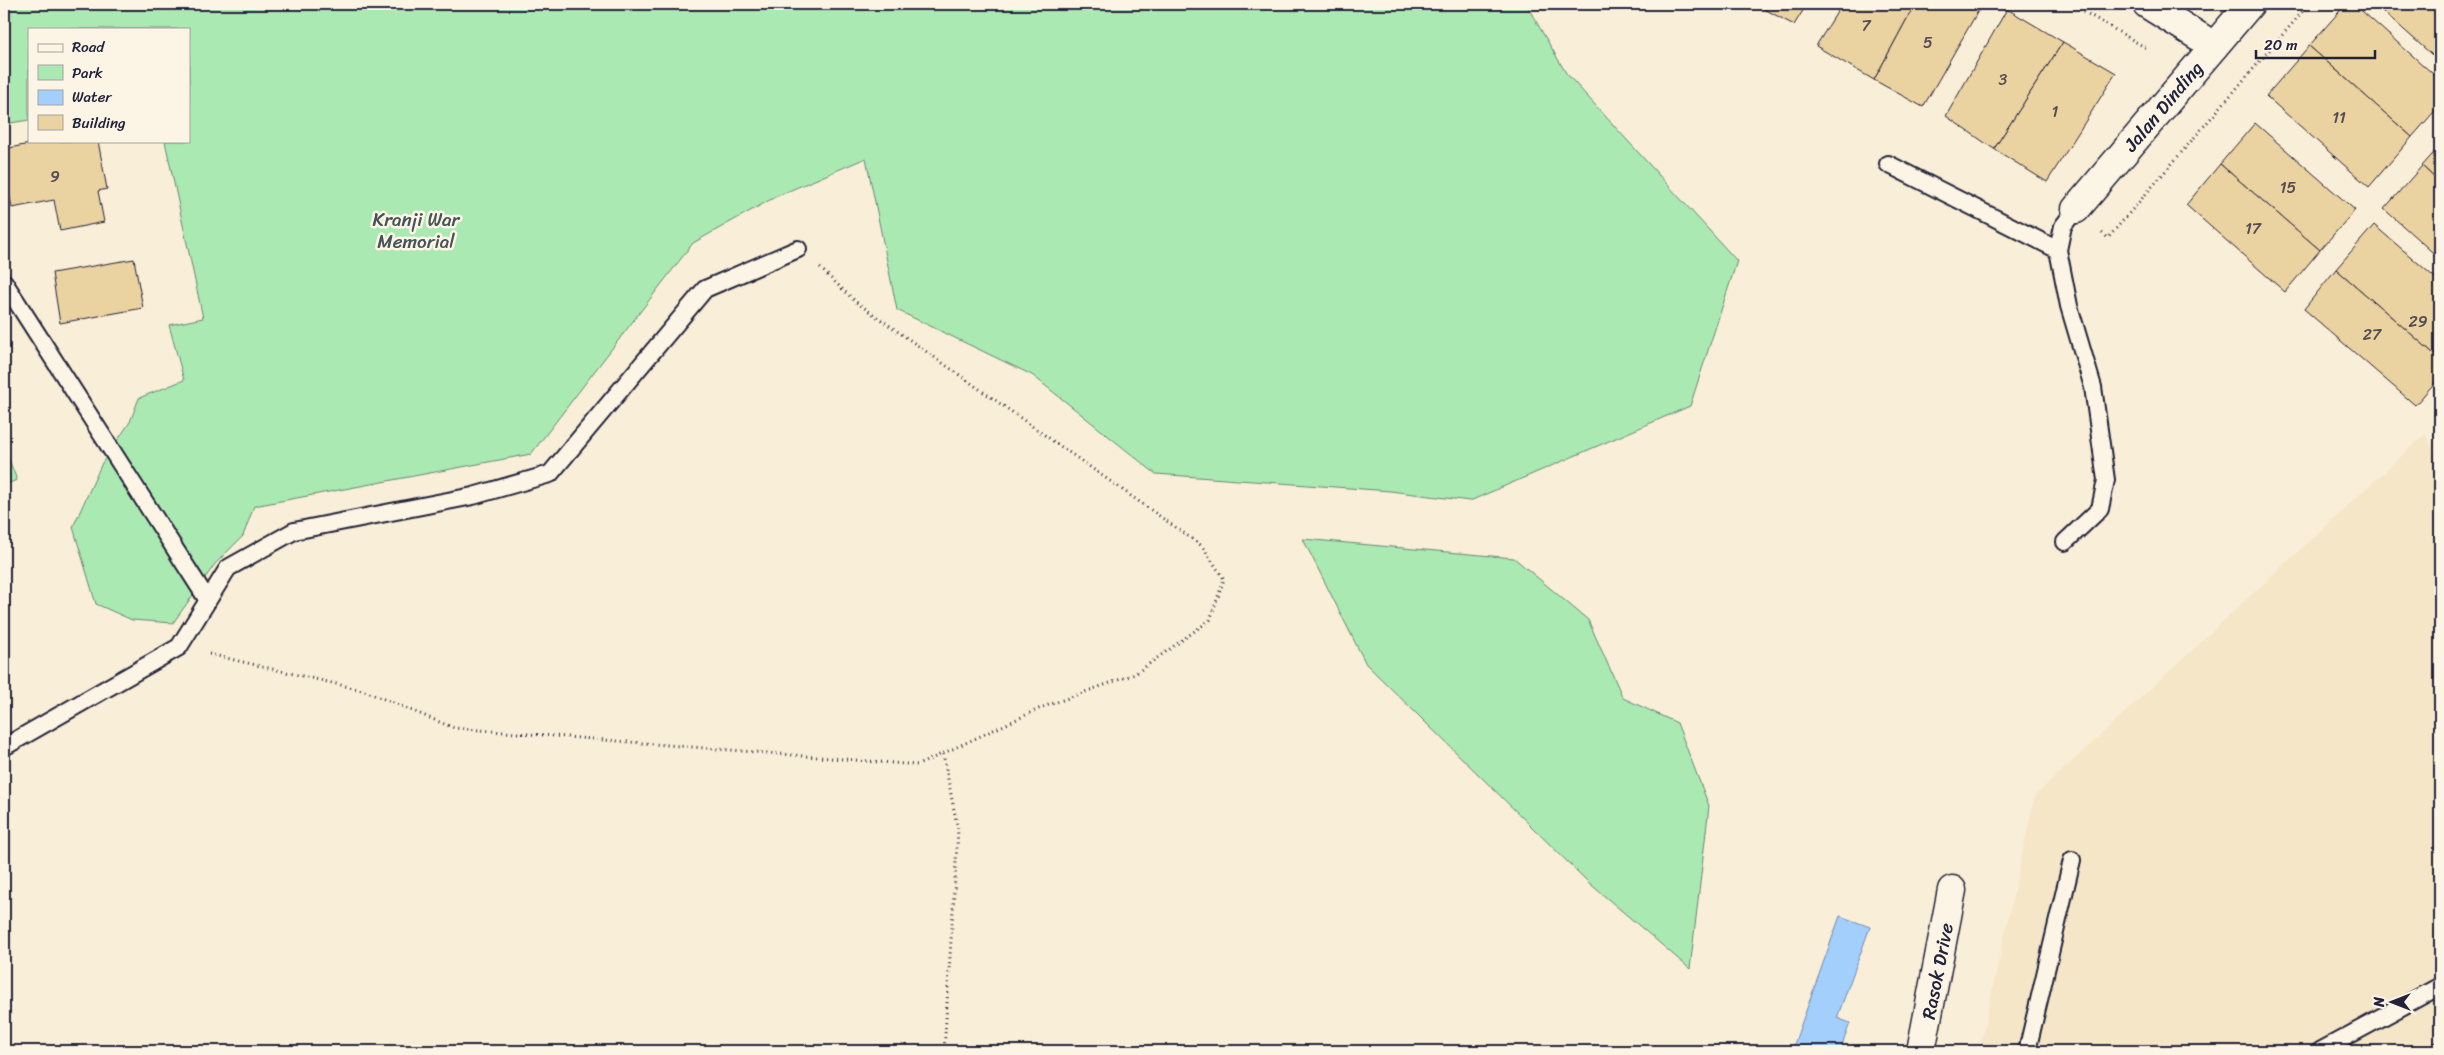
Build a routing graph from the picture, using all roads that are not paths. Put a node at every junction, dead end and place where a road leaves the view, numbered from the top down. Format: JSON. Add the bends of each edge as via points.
{"nodes":[{"id":1,"x":2147,"y":4,"type":"edge"},
{"id":2,"x":2250,"y":4,"type":"edge"},
{"id":3,"x":2214,"y":46,"type":"junction"},
{"id":4,"x":1888,"y":164,"type":"dead end"},
{"id":5,"x":2076,"y":209,"type":"joint"},
{"id":6,"x":798,"y":249,"type":"road end"},
{"id":7,"x":2058,"y":250,"type":"junction"},
{"id":8,"x":4,"y":282,"type":"edge"},
{"id":9,"x":2065,"y":542,"type":"dead end"},
{"id":10,"x":207,"y":599,"type":"junction"},
{"id":11,"x":4,"y":746,"type":"edge"},
{"id":12,"x":2072,"y":860,"type":"dead end"},
{"id":13,"x":1952,"y":890,"type":"dead end"},
{"id":14,"x":2440,"y":986,"type":"edge"},
{"id":15,"x":1921,"y":1051,"type":"edge"},
{"id":16,"x":2027,"y":1051,"type":"edge"},
{"id":17,"x":2320,"y":1051,"type":"edge"}],
"edges":[{"from":1,"to":3,"type":"street"},
{"from":2,"to":3,"type":"street","name":"Jalan Dinding"},
{"from":3,"to":5,"type":"street","name":"Jalan Dinding"},
{"from":4,"to":7,"type":"lane"},
{"from":5,"to":7,"type":"lane","via":[[2063,226]]},
{"from":6,"to":10,"type":"lane","via":[[705,289],[550,474],[473,496],[294,530],[228,568]]},
{"from":7,"to":9,"type":"lane","via":[[2069,306],[2093,387],[2106,480],[2100,509]]},
{"from":8,"to":10,"type":"lane"},
{"from":10,"to":11,"type":"lane","via":[[179,647]]},
{"from":12,"to":16,"type":"lane"},
{"from":13,"to":15,"type":"street","name":"Rasok Drive"},
{"from":14,"to":17,"type":"lane"}]}
